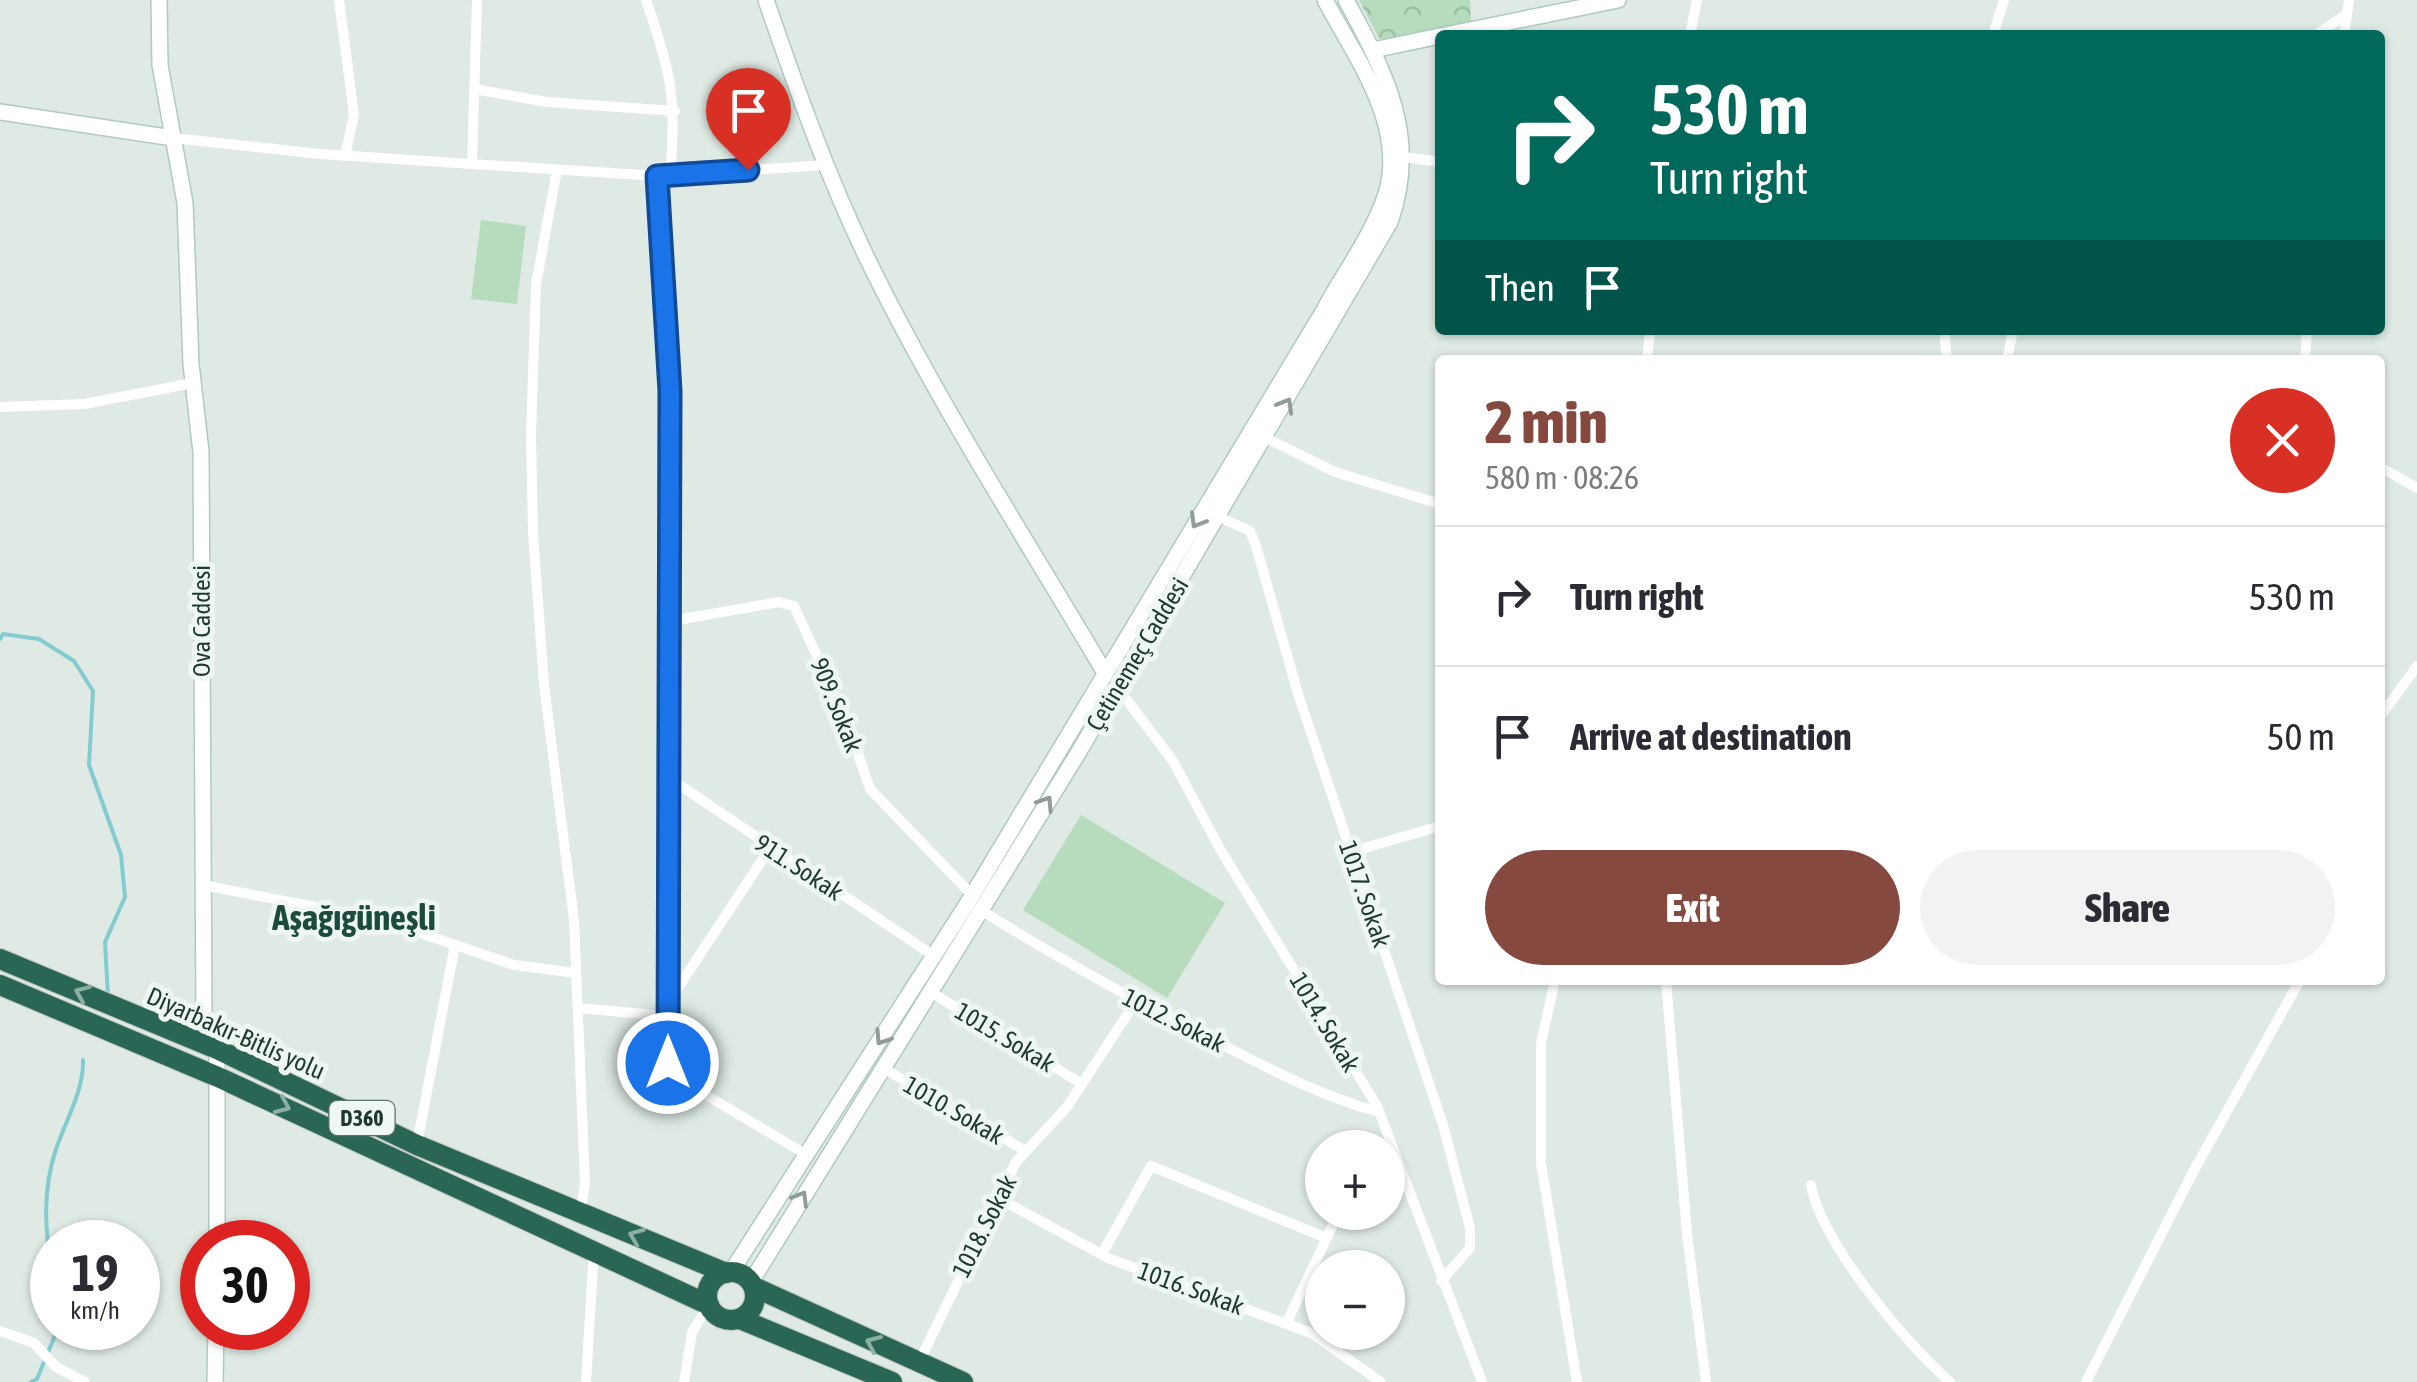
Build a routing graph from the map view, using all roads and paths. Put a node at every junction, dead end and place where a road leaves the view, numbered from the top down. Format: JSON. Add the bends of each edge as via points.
{"nodes":[{"id":1,"x":159,"y":0,"type":"edge"},
{"id":2,"x":339,"y":0,"type":"edge"},
{"id":3,"x":477,"y":0,"type":"edge"},
{"id":4,"x":646,"y":0,"type":"edge"},
{"id":5,"x":766,"y":0,"type":"edge"},
{"id":6,"x":1324,"y":0,"type":"edge"},
{"id":7,"x":1346,"y":0,"type":"edge"},
{"id":8,"x":1618,"y":0,"type":"edge"},
{"id":9,"x":1696,"y":0,"type":"edge"},
{"id":10,"x":2004,"y":0,"type":"edge"},
{"id":11,"x":2349,"y":0,"type":"edge"},
{"id":12,"x":2347,"y":14,"type":"junction"},
{"id":13,"x":1472,"y":30,"type":"edge"},
{"id":14,"x":1691,"y":30,"type":"edge"},
{"id":15,"x":1995,"y":30,"type":"edge"},
{"id":16,"x":2323,"y":30,"type":"edge"},
{"id":17,"x":2345,"y":30,"type":"edge"},
{"id":18,"x":1435,"y":38,"type":"edge"},
{"id":19,"x":1373,"y":50,"type":"junction"},
{"id":20,"x":474,"y":89,"type":"junction"},
{"id":21,"x":676,"y":111,"type":"junction"},
{"id":22,"x":0,"y":112,"type":"edge"},
{"id":23,"x":173,"y":138,"type":"junction"},
{"id":24,"x":345,"y":156,"type":"junction"},
{"id":25,"x":1404,"y":157,"type":"junction"},
{"id":26,"x":1435,"y":161,"type":"edge"},
{"id":27,"x":472,"y":164,"type":"junction"},
{"id":28,"x":826,"y":165,"type":"junction"},
{"id":29,"x":557,"y":170,"type":"junction"},
{"id":30,"x":670,"y":175,"type":"junction"},
{"id":31,"x":657,"y":176,"type":"junction"},
{"id":32,"x":193,"y":384,"type":"junction"},
{"id":33,"x":0,"y":408,"type":"edge"},
{"id":34,"x":1266,"y":438,"type":"junction"},
{"id":35,"x":2385,"y":471,"type":"edge"},
{"id":36,"x":2417,"y":488,"type":"edge"},
{"id":37,"x":1435,"y":502,"type":"edge"},
{"id":38,"x":1219,"y":517,"type":"junction"},
{"id":39,"x":666,"y":622,"type":"junction"},
{"id":40,"x":2417,"y":666,"type":"edge"},
{"id":41,"x":1106,"y":674,"type":"junction"},
{"id":42,"x":1117,"y":688,"type":"junction"},
{"id":43,"x":2385,"y":710,"type":"edge"},
{"id":44,"x":666,"y":776,"type":"junction"},
{"id":45,"x":1435,"y":827,"type":"edge"},
{"id":46,"x":770,"y":848,"type":"junction"},
{"id":47,"x":1351,"y":852,"type":"junction"},
{"id":48,"x":203,"y":886,"type":"junction"},
{"id":49,"x":976,"y":902,"type":"junction"},
{"id":50,"x":454,"y":945,"type":"junction"},
{"id":51,"x":934,"y":956,"type":"junction"},
{"id":52,"x":0,"y":959,"type":"edge"},
{"id":53,"x":576,"y":973,"type":"junction"},
{"id":54,"x":0,"y":985,"type":"edge"},
{"id":55,"x":1554,"y":985,"type":"edge"},
{"id":56,"x":1666,"y":985,"type":"edge"},
{"id":57,"x":2297,"y":985,"type":"edge"},
{"id":58,"x":928,"y":991,"type":"junction"},
{"id":59,"x":1136,"y":1001,"type":"junction"},
{"id":60,"x":578,"y":1008,"type":"junction"},
{"id":61,"x":667,"y":1010,"type":"junction"},
{"id":62,"x":216,"y":1049,"type":"junction"},
{"id":63,"x":884,"y":1068,"type":"junction"},
{"id":64,"x":218,"y":1076,"type":"junction"},
{"id":65,"x":1082,"y":1084,"type":"junction"},
{"id":66,"x":1379,"y":1112,"type":"junction"},
{"id":67,"x":417,"y":1145,"type":"junction"},
{"id":68,"x":1026,"y":1152,"type":"junction"},
{"id":69,"x":807,"y":1154,"type":"junction"},
{"id":70,"x":1811,"y":1185,"type":"dead end"},
{"id":71,"x":998,"y":1198,"type":"junction"},
{"id":72,"x":580,"y":1213,"type":"junction"},
{"id":73,"x":216,"y":1220,"type":"edge"},
{"id":74,"x":1329,"y":1230,"type":"edge"},
{"id":75,"x":1324,"y":1238,"type":"junction"},
{"id":76,"x":594,"y":1248,"type":"junction"},
{"id":77,"x":1102,"y":1254,"type":"junction"},
{"id":78,"x":741,"y":1278,"type":"junction"},
{"id":79,"x":1441,"y":1280,"type":"junction"},
{"id":80,"x":709,"y":1305,"type":"junction"},
{"id":81,"x":740,"y":1319,"type":"junction"},
{"id":82,"x":1286,"y":1324,"type":"junction"},
{"id":83,"x":0,"y":1331,"type":"edge"},
{"id":84,"x":216,"y":1350,"type":"edge"},
{"id":85,"x":918,"y":1364,"type":"junction"},
{"id":86,"x":86,"y":1382,"type":"edge"},
{"id":87,"x":216,"y":1382,"type":"edge"},
{"id":88,"x":586,"y":1382,"type":"edge"},
{"id":89,"x":684,"y":1382,"type":"edge"},
{"id":90,"x":892,"y":1382,"type":"edge"},
{"id":91,"x":962,"y":1382,"type":"edge"},
{"id":92,"x":1380,"y":1382,"type":"edge"},
{"id":93,"x":1482,"y":1382,"type":"edge"},
{"id":94,"x":1577,"y":1382,"type":"edge"},
{"id":95,"x":1706,"y":1382,"type":"edge"},
{"id":96,"x":1950,"y":1382,"type":"edge"},
{"id":97,"x":2086,"y":1382,"type":"edge"}],
"edges":[{"from":1,"to":23,"type":"main road","name":"Ova Caddesi","via":[[160,65]]},
{"from":2,"to":24,"type":"street","via":[[354,115]]},
{"from":3,"to":20,"type":"street"},
{"from":4,"to":21,"type":"street","via":[[667,58]]},
{"from":5,"to":28,"type":"main road"},
{"from":6,"to":41,"type":"main road","name":"Çetinemeç Caddesi","one_way":true,"via":[[1383,112],[1390,156],[1386,194]]},
{"from":7,"to":19,"type":"main road","name":"Çetinemeç Caddesi"},
{"from":8,"to":13,"type":"main road"},
{"from":9,"to":14,"type":"street"},
{"from":10,"to":15,"type":"street"},
{"from":11,"to":12,"type":"street"},
{"from":12,"to":16,"type":"street"},
{"from":12,"to":17,"type":"street"},
{"from":18,"to":19,"type":"main road"},
{"from":19,"to":25,"type":"main road","name":"Çetinemeç Caddesi","via":[[1399,119]]},
{"from":20,"to":21,"type":"street","via":[[547,102]]},
{"from":20,"to":27,"type":"street"},
{"from":21,"to":30,"type":"street"},
{"from":22,"to":23,"type":"main road"},
{"from":23,"to":24,"type":"street"},
{"from":23,"to":32,"type":"main road","name":"Ova Caddesi","via":[[185,204]]},
{"from":24,"to":27,"type":"street"},
{"from":25,"to":26,"type":"street"},
{"from":34,"to":25,"type":"main road","name":"Çetinemeç Caddesi","one_way":true,"via":[[1390,222]]},
{"from":27,"to":29,"type":"street"},
{"from":28,"to":30,"type":"street"},
{"from":28,"to":41,"type":"main road","via":[[867,258],[969,444]]},
{"from":29,"to":31,"type":"street"},
{"from":29,"to":53,"type":"street","via":[[536,285],[530,435],[544,685]]},
{"from":30,"to":31,"type":"street"},
{"from":31,"to":39,"type":"street","via":[[670,391]]},
{"from":32,"to":33,"type":"street","via":[[84,404]]},
{"from":32,"to":48,"type":"main road","name":"Ova Caddesi","via":[[201,452]]},
{"from":34,"to":37,"type":"street","via":[[1335,472]]},
{"from":34,"to":38,"type":"main road","name":"Çetinemeç Caddesi"},
{"from":35,"to":36,"type":"street"},
{"from":38,"to":42,"type":"main road","name":"Çetinemeç Caddesi"},
{"from":38,"to":47,"type":"street","name":"1017. Sokak","via":[[1250,531],[1256,546]]},
{"from":39,"to":44,"type":"street"},
{"from":39,"to":49,"type":"street","name":"909. Sokak","via":[[778,602],[794,606],[870,789]]},
{"from":40,"to":43,"type":"street"},
{"from":41,"to":49,"type":"main road","name":"Çetinemeç Caddesi"},
{"from":49,"to":42,"type":"main road","name":"Çetinemeç Caddesi","one_way":true},
{"from":42,"to":66,"type":"street","name":"1014. Sokak","via":[[1173,761]]},
{"from":44,"to":46,"type":"street","name":"911. Sokak"},
{"from":44,"to":61,"type":"street"},
{"from":45,"to":47,"type":"street"},
{"from":46,"to":51,"type":"street","name":"911. Sokak"},
{"from":46,"to":61,"type":"street"},
{"from":47,"to":79,"type":"street","name":"1017. Sokak","via":[[1443,1124],[1470,1228],[1470,1248]]},
{"from":48,"to":50,"type":"street","via":[[382,920]]},
{"from":48,"to":62,"type":"main road","name":"Ova Caddesi","via":[[204,1022]]},
{"from":49,"to":51,"type":"main road","name":"Çetinemeç Caddesi"},
{"from":49,"to":58,"type":"main road","name":"Çetinemeç Caddesi"},
{"from":49,"to":59,"type":"street","name":"1012. Sokak","via":[[1075,970]]},
{"from":50,"to":53,"type":"street","via":[[514,965]]},
{"from":50,"to":67,"type":"street"},
{"from":51,"to":69,"type":"main road","name":"Çetinemeç Caddesi","one_way":true},
{"from":62,"to":52,"type":"highway","name":"Diyarbakır-Bitlis yolu","number":"D360","one_way":true},
{"from":53,"to":60,"type":"street"},
{"from":54,"to":64,"type":"highway","name":"Diyarbakır-Bitlis yolu","number":"D360"},
{"from":55,"to":94,"type":"street","via":[[1541,1043],[1541,1162]]},
{"from":56,"to":95,"type":"street"},
{"from":57,"to":97,"type":"street"},
{"from":58,"to":63,"type":"main road","name":"Çetinemeç Caddesi"},
{"from":58,"to":65,"type":"street","name":"1015. Sokak"},
{"from":59,"to":65,"type":"street","name":"1018. Sokak"},
{"from":59,"to":66,"type":"street","name":"1012. Sokak","via":[[1340,1102]]},
{"from":60,"to":61,"type":"street"},
{"from":60,"to":72,"type":"street","via":[[585,1184]]},
{"from":61,"to":69,"type":"street","via":[[668,1063],[684,1082]]},
{"from":62,"to":64,"type":"main road","name":"Ova Caddesi"},
{"from":62,"to":67,"type":"highway","name":"Diyarbakır-Bitlis yolu","number":"D360"},
{"from":63,"to":68,"type":"street","name":"1010. Sokak"},
{"from":78,"to":63,"type":"main road","name":"Çetinemeç Caddesi","one_way":true},
{"from":64,"to":73,"type":"main road","name":"Ova Caddesi"},
{"from":64,"to":76,"type":"highway","name":"Diyarbakır-Bitlis yolu","number":"D360","one_way":true},
{"from":65,"to":68,"type":"street","name":"1018. Sokak"},
{"from":66,"to":79,"type":"street","name":"1014. Sokak"},
{"from":67,"to":72,"type":"highway","name":"Diyarbakır-Bitlis yolu","number":"D360"},
{"from":68,"to":71,"type":"street","name":"1018. Sokak"},
{"from":69,"to":78,"type":"main road","name":"Çetinemeç Caddesi"},
{"from":70,"to":96,"type":"street","via":[[1828,1229],[1884,1309]]},
{"from":71,"to":77,"type":"street","name":"1016. Sokak"},
{"from":71,"to":85,"type":"street","name":"1018. Sokak"},
{"from":78,"to":72,"type":"highway","name":"Diyarbakır-Bitlis yolu","number":"D360","one_way":true},
{"from":74,"to":75,"type":"street"},
{"from":75,"to":77,"type":"street","via":[[1151,1166]]},
{"from":75,"to":82,"type":"street"},
{"from":76,"to":80,"type":"highway","name":"Diyarbakır-Bitlis yolu","number":"D360"},
{"from":76,"to":88,"type":"street"},
{"from":77,"to":82,"type":"street","name":"1016. Sokak"},
{"from":78,"to":80,"type":"highway","via":[[709,1285]]},
{"from":78,"to":81,"type":"highway","via":[[753,1308]]},
{"from":85,"to":78,"type":"highway","name":"Diyarbakır-Bitlis yolu","number":"D360","one_way":true},
{"from":79,"to":93,"type":"street","name":"1014. Sokak"},
{"from":80,"to":81,"type":"highway","via":[[724,1320]]},
{"from":80,"to":89,"type":"street","via":[[692,1332]]},
{"from":81,"to":90,"type":"highway"},
{"from":82,"to":92,"type":"street","name":"1016. Sokak","via":[[1311,1332]]},
{"from":83,"to":86,"type":"street"},
{"from":84,"to":87,"type":"main road"},
{"from":85,"to":91,"type":"highway","name":"Diyarbakır-Bitlis yolu","number":"D360"}]}
